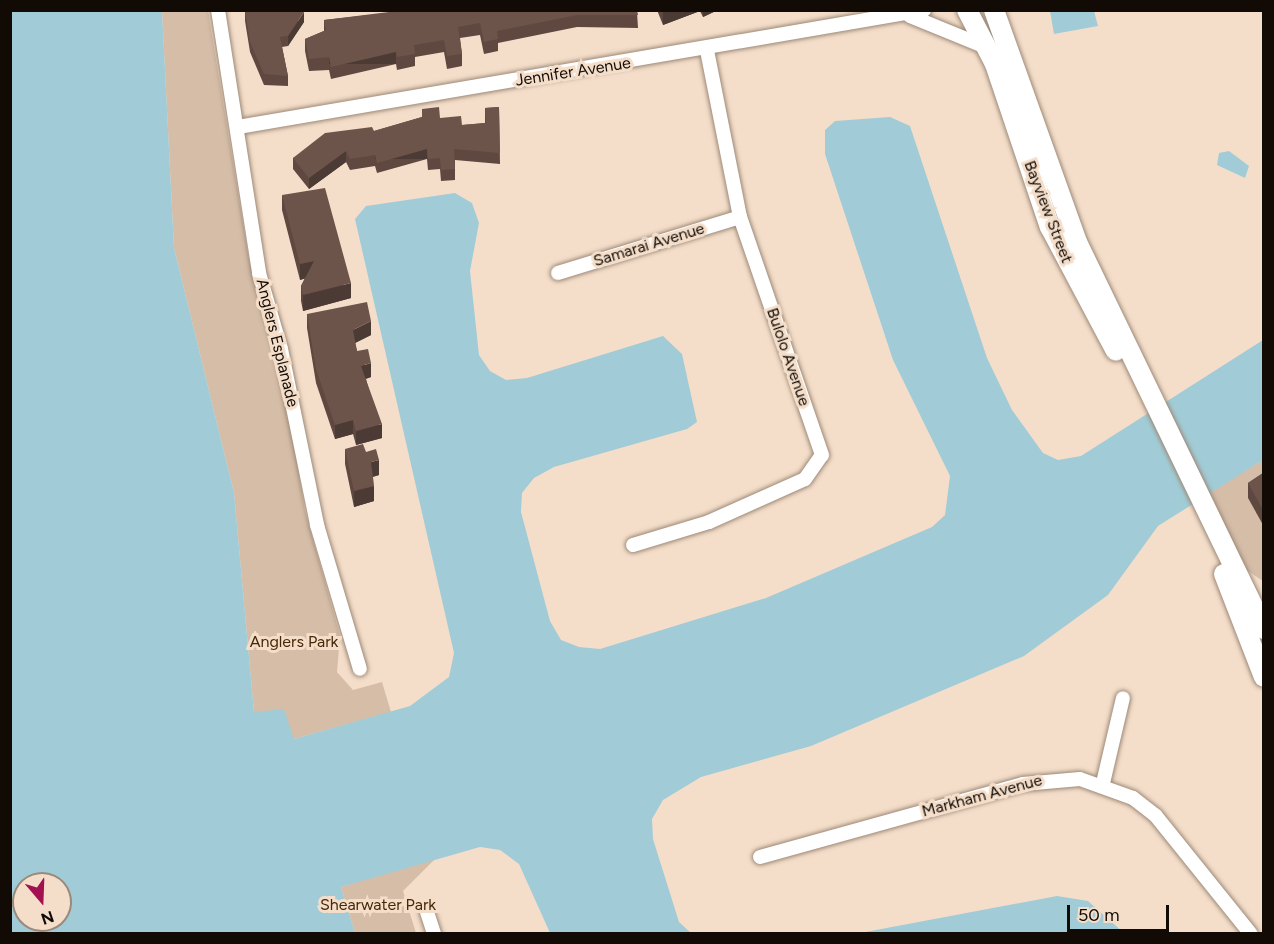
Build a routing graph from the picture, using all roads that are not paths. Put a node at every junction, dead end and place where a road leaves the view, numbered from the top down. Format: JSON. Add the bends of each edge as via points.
{"nodes":[{"id":1,"x":218,"y":10,"type":"edge"},
{"id":2,"x":924,"y":10,"type":"edge"},
{"id":3,"x":967,"y":10,"type":"edge"},
{"id":4,"x":994,"y":10,"type":"edge"},
{"id":5,"x":909,"y":13,"type":"edge"},
{"id":6,"x":989,"y":49,"type":"junction"},
{"id":7,"x":707,"y":50,"type":"junction"},
{"id":8,"x":238,"y":127,"type":"junction"},
{"id":9,"x":740,"y":217,"type":"junction"},
{"id":10,"x":558,"y":273,"type":"dead end"},
{"id":11,"x":1085,"y":279,"type":"junction"},
{"id":12,"x":1204,"y":514,"type":"junction"},
{"id":13,"x":633,"y":545,"type":"dead end"},
{"id":14,"x":1263,"y":629,"type":"edge"},
{"id":15,"x":360,"y":669,"type":"dead end"},
{"id":16,"x":1263,"y":677,"type":"edge"},
{"id":17,"x":1123,"y":698,"type":"dead end"},
{"id":18,"x":1102,"y":783,"type":"junction"},
{"id":19,"x":760,"y":857,"type":"dead end"},
{"id":20,"x":427,"y":912,"type":"dead end"},
{"id":21,"x":434,"y":933,"type":"edge"},
{"id":22,"x":1251,"y":933,"type":"edge"}],
"edges":[{"from":1,"to":8,"type":"street","name":"Anglers Esplanade"},
{"from":2,"to":5,"type":"street","name":"Jennifer Avenue"},
{"from":3,"to":6,"type":"main road","name":"Bayview Street"},
{"from":4,"to":11,"type":"main road","name":"Bayview Street"},
{"from":5,"to":6,"type":"street","name":"Jennifer Avenue","via":[[957,31]]},
{"from":5,"to":7,"type":"street","name":"Jennifer Avenue"},
{"from":6,"to":11,"type":"main road","name":"Bayview Street","via":[[1050,227]]},
{"from":7,"to":8,"type":"street","name":"Jennifer Avenue"},
{"from":7,"to":9,"type":"street","name":"Bulolo Avenue"},
{"from":8,"to":15,"type":"street","name":"Anglers Esplanade","via":[[259,273],[281,349],[317,525]]},
{"from":9,"to":10,"type":"street","name":"Samarai Avenue"},
{"from":9,"to":13,"type":"street","name":"Bulolo Avenue","via":[[822,455],[805,479],[709,522]]},
{"from":11,"to":12,"type":"main road","name":"Bayview Street"},
{"from":12,"to":14,"type":"main road","name":"Bayview Street"},
{"from":12,"to":16,"type":"main road","name":"Bayview Street"},
{"from":17,"to":18,"type":"street"},
{"from":18,"to":19,"type":"street","name":"Markham Avenue","via":[[1052,777]]},
{"from":18,"to":22,"type":"street","name":"Markham Avenue","via":[[1156,816]]},
{"from":20,"to":21,"type":"street"}]}
